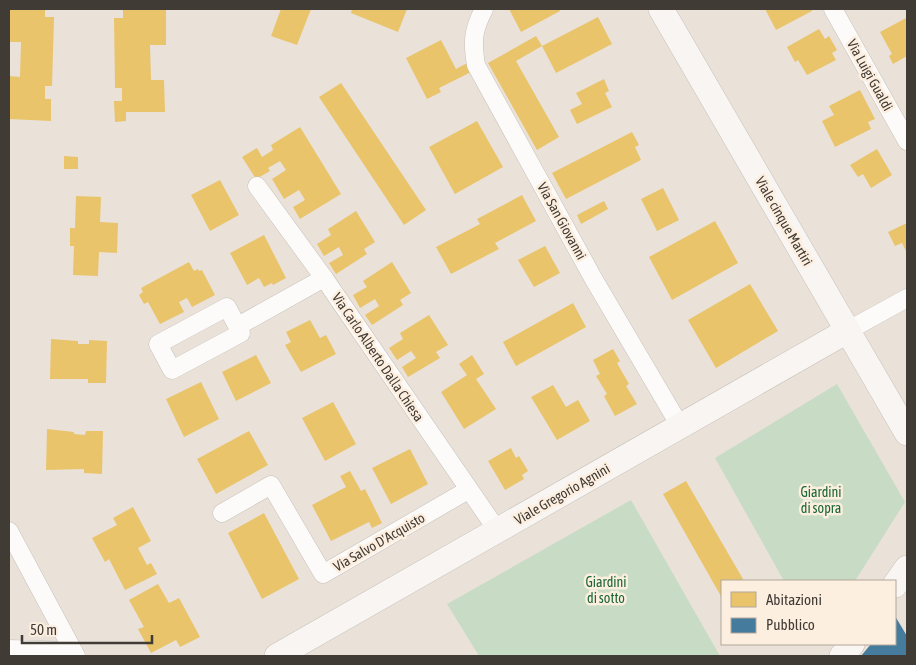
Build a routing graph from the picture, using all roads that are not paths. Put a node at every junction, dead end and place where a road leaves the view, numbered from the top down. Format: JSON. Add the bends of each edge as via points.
{"nodes":[{"id":1,"x":484,"y":9,"type":"edge"},
{"id":2,"x":660,"y":9,"type":"edge"},
{"id":3,"x":834,"y":9,"type":"edge"},
{"id":4,"x":907,"y":141,"type":"edge"},
{"id":5,"x":257,"y":186,"type":"dead end"},
{"id":6,"x":324,"y":278,"type":"junction"},
{"id":7,"x":907,"y":298,"type":"edge"},
{"id":8,"x":238,"y":326,"type":"dead end"},
{"id":9,"x":847,"y":332,"type":"junction"},
{"id":10,"x":680,"y":426,"type":"junction"},
{"id":11,"x":907,"y":433,"type":"edge"},
{"id":12,"x":468,"y":490,"type":"junction"},
{"id":13,"x":222,"y":513,"type":"dead end"},
{"id":14,"x":497,"y":530,"type":"junction"},
{"id":15,"x":9,"y":531,"type":"edge"},
{"id":16,"x":907,"y":568,"type":"edge"},
{"id":17,"x":896,"y":584,"type":"edge"},
{"id":18,"x":851,"y":645,"type":"edge"},
{"id":19,"x":9,"y":649,"type":"edge"},
{"id":20,"x":75,"y":654,"type":"edge"},
{"id":21,"x":277,"y":656,"type":"edge"},
{"id":22,"x":842,"y":656,"type":"edge"}],
"edges":[{"from":1,"to":10,"type":"street","name":"Via San Giovanni","via":[[475,26],[473,49],[476,65],[593,278]]},
{"from":2,"to":9,"type":"main road","name":"Viale cinque Martiri"},
{"from":3,"to":4,"type":"street","name":"Via Luigi Gualdi"},
{"from":5,"to":6,"type":"street","name":"Via Carlo Alberto Dalla Chiesa"},
{"from":6,"to":8,"type":"street"},
{"from":6,"to":12,"type":"street","name":"Via Carlo Alberto Dalla Chiesa"},
{"from":7,"to":9,"type":"street"},
{"from":9,"to":10,"type":"main road","name":"Viale Gregorio Agnini"},
{"from":9,"to":11,"type":"main road","name":"Viale cinque Martiri"},
{"from":10,"to":14,"type":"main road","name":"Viale Gregorio Agnini"},
{"from":12,"to":13,"type":"street","name":"Via Salvo D'Acquisto","via":[[323,574],[271,485]]},
{"from":12,"to":14,"type":"street","name":"Via Carlo Alberto Dalla Chiesa"},
{"from":14,"to":21,"type":"main road","name":"Viale Gregorio Agnini"},
{"from":15,"to":20,"type":"street"},
{"from":16,"to":17,"type":"main road"},
{"from":18,"to":22,"type":"main road"},
{"from":19,"to":20,"type":"street"}]}
